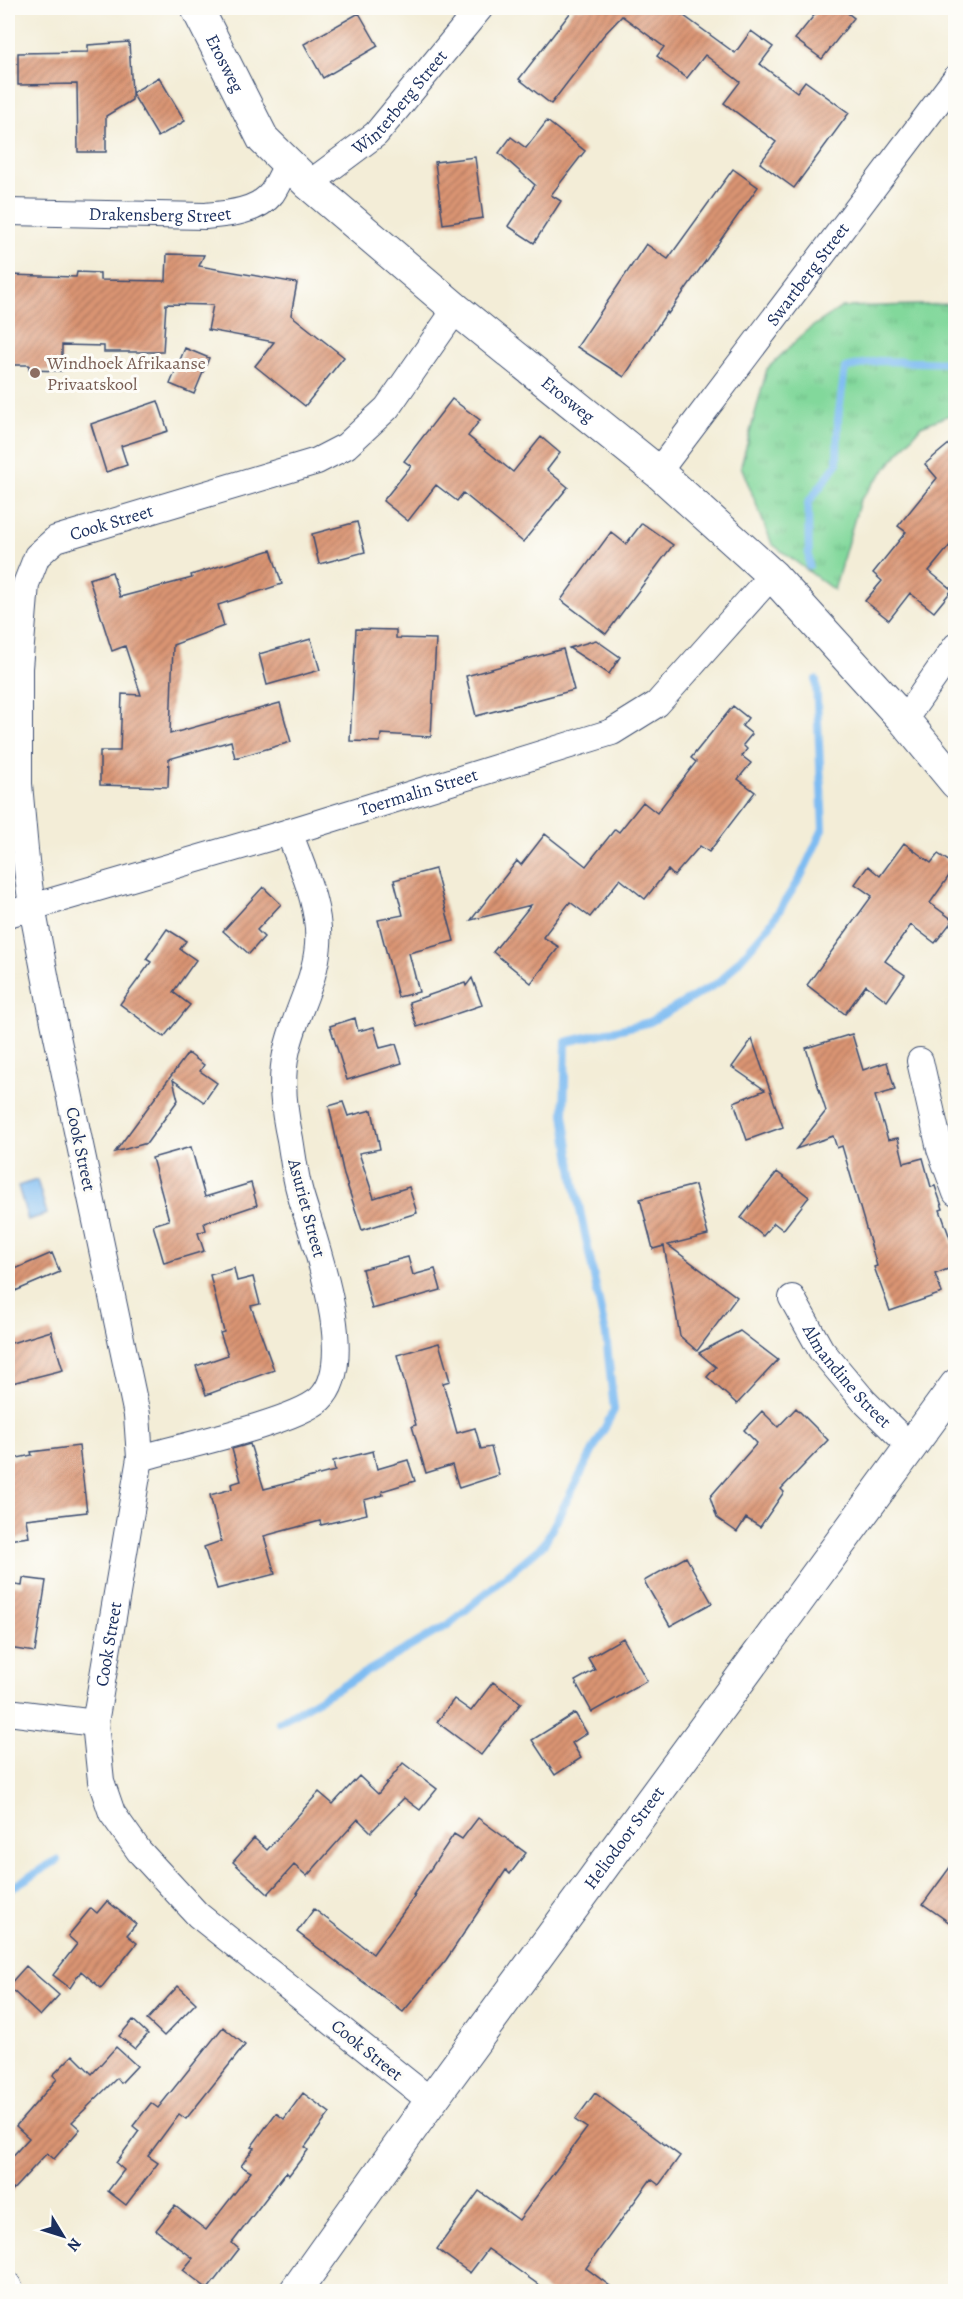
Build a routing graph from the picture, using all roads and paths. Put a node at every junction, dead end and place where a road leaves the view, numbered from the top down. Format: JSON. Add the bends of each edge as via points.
{"nodes":[{"id":1,"x":197,"y":8,"type":"edge"},
{"id":2,"x":480,"y":8,"type":"edge"},
{"id":3,"x":956,"y":78,"type":"edge"},
{"id":4,"x":298,"y":173,"type":"junction"},
{"id":5,"x":8,"y":212,"type":"edge"},
{"id":6,"x":456,"y":309,"type":"junction"},
{"id":7,"x":658,"y":471,"type":"junction"},
{"id":8,"x":772,"y":576,"type":"junction"},
{"id":9,"x":956,"y":646,"type":"edge"},
{"id":10,"x":904,"y":720,"type":"junction"},
{"id":11,"x":956,"y":783,"type":"edge"},
{"id":12,"x":288,"y":832,"type":"junction"},
{"id":13,"x":32,"y":907,"type":"junction"},
{"id":14,"x":8,"y":914,"type":"edge"},
{"id":15,"x":920,"y":1061,"type":"dead end"},
{"id":16,"x":956,"y":1193,"type":"edge"},
{"id":17,"x":792,"y":1298,"type":"dead end"},
{"id":18,"x":956,"y":1385,"type":"edge"},
{"id":19,"x":910,"y":1446,"type":"junction"},
{"id":20,"x":140,"y":1458,"type":"junction"},
{"id":21,"x":8,"y":1712,"type":"edge"},
{"id":22,"x":95,"y":1723,"type":"junction"},
{"id":23,"x":431,"y":2101,"type":"junction"},
{"id":24,"x":8,"y":2285,"type":"edge"},
{"id":25,"x":11,"y":2292,"type":"edge"},
{"id":26,"x":295,"y":2292,"type":"edge"}],
"edges":[{"from":1,"to":4,"type":"street","name":"Erosweg","via":[[263,139]]},
{"from":2,"to":4,"type":"street","name":"Winterberg Street","via":[[376,134]]},
{"from":3,"to":7,"type":"street","name":"Swartberg Street"},
{"from":4,"to":5,"type":"street","name":"Drakensberg Street","via":[[252,207],[227,214]]},
{"from":4,"to":6,"type":"street","name":"Erosweg"},
{"from":6,"to":7,"type":"street","name":"Erosweg"},
{"from":6,"to":13,"type":"street","name":"Cook Street","via":[[387,408],[345,446],[317,461],[56,539],[37,556],[26,584],[19,668],[19,784]]},
{"from":7,"to":8,"type":"street","name":"Erosweg"},
{"from":8,"to":10,"type":"street","name":"Erosweg"},
{"from":8,"to":12,"type":"street","name":"Toermalin Street","via":[[657,704],[612,732]]},
{"from":9,"to":10,"type":"street"},
{"from":10,"to":11,"type":"street","name":"Erosweg"},
{"from":12,"to":13,"type":"street","name":"Toermalin Street"},
{"from":12,"to":20,"type":"street","name":"Asuriet Street","via":[[317,912],[318,944],[315,967],[286,1052],[282,1085],[299,1190],[330,1292],[336,1338],[331,1377],[321,1398],[294,1414]]},
{"from":13,"to":14,"type":"street","name":"Toermalin Street"},
{"from":13,"to":20,"type":"street","name":"Cook Street","via":[[126,1358]]},
{"from":15,"to":16,"type":"street","via":[[940,1149]]},
{"from":17,"to":19,"type":"street","name":"Almandine Street","via":[[821,1350],[864,1401]]},
{"from":18,"to":19,"type":"street","name":"Heliodoor Street"},
{"from":19,"to":23,"type":"street","name":"Heliodoor Street"},
{"from":20,"to":22,"type":"street","name":"Cook Street"},
{"from":21,"to":22,"type":"street"},
{"from":22,"to":23,"type":"street","name":"Cook Street","via":[[101,1781],[112,1813],[139,1851],[198,1915]]},
{"from":23,"to":26,"type":"street","name":"Heliodoor Street"},
{"from":24,"to":25,"type":"street"}]}
